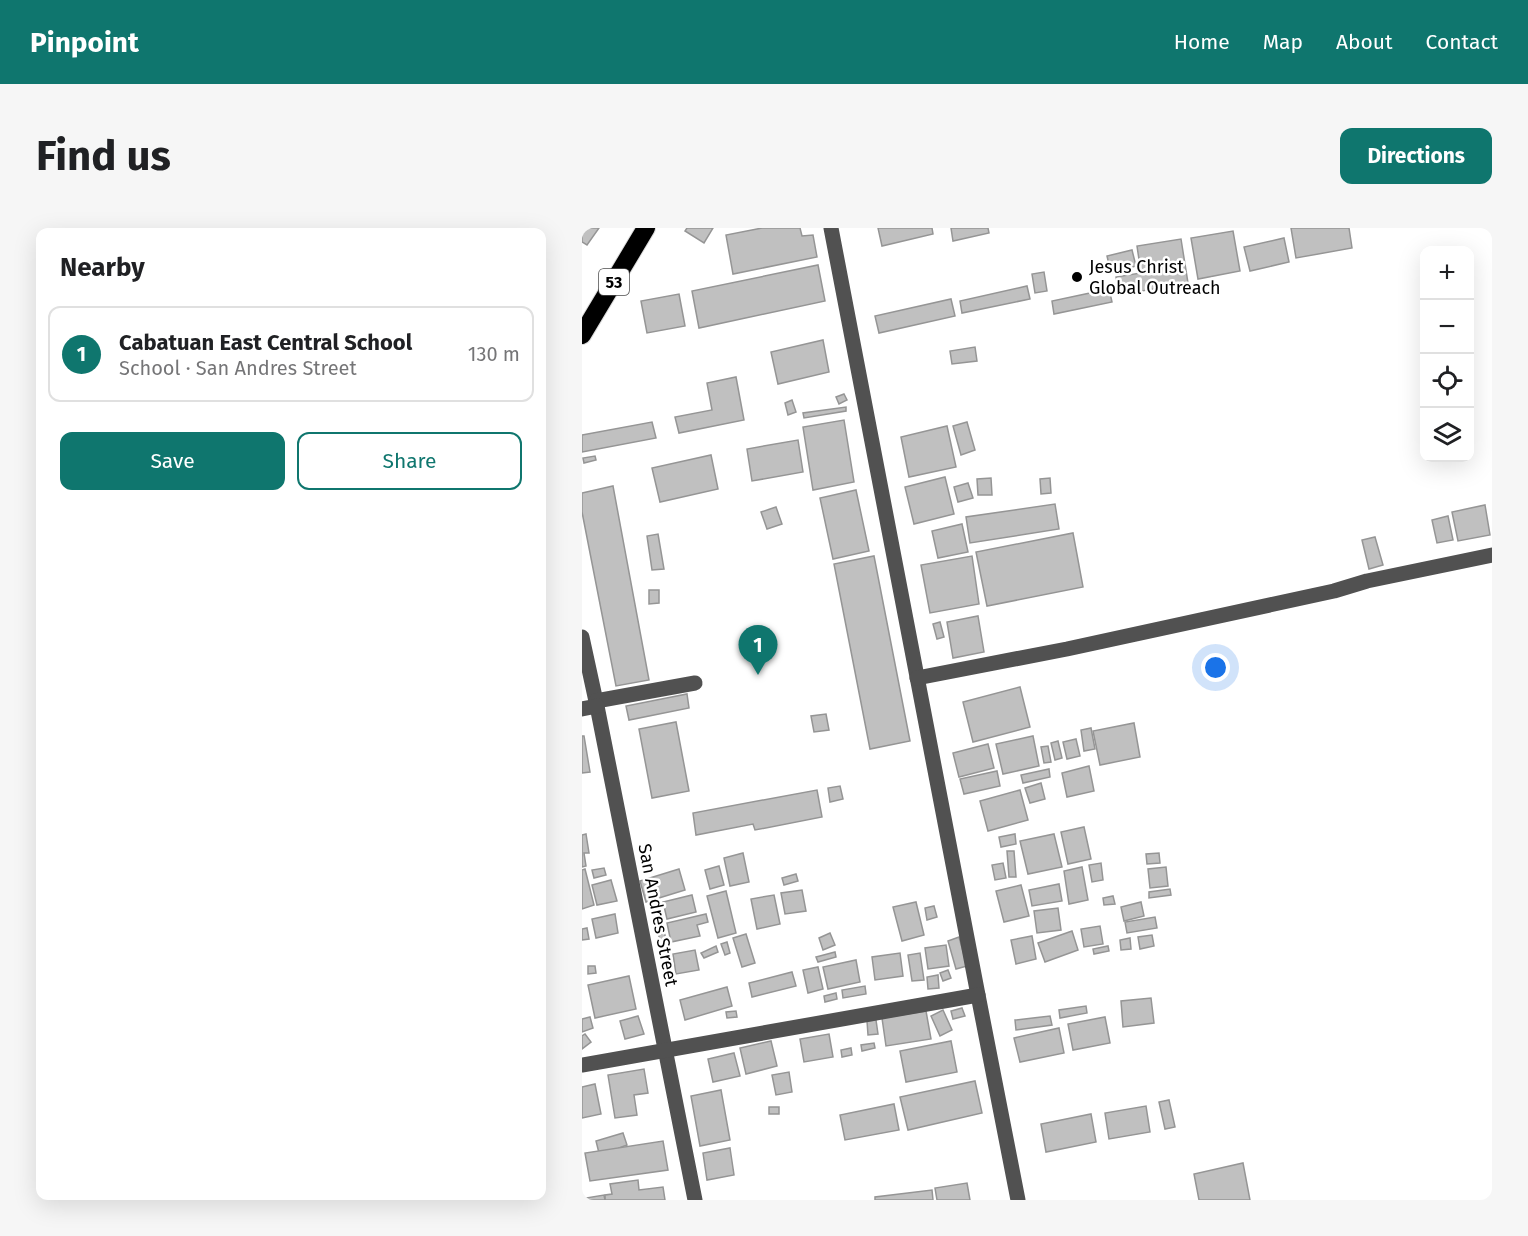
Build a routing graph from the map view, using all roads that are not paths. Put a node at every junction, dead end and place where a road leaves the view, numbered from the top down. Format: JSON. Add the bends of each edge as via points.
{"nodes":[{"id":1,"x":646,"y":228,"type":"edge"},
{"id":2,"x":831,"y":228,"type":"edge"},
{"id":3,"x":582,"y":335,"type":"edge"},
{"id":4,"x":1492,"y":555,"type":"edge"},
{"id":5,"x":582,"y":637,"type":"edge"},
{"id":6,"x":917,"y":678,"type":"junction"},
{"id":7,"x":696,"y":684,"type":"dead end"},
{"id":8,"x":592,"y":705,"type":"edge"},
{"id":9,"x":978,"y":995,"type":"junction"},
{"id":10,"x":664,"y":1050,"type":"junction"},
{"id":11,"x":582,"y":1065,"type":"edge"},
{"id":12,"x":694,"y":1200,"type":"edge"},
{"id":13,"x":1018,"y":1200,"type":"edge"}],
"edges":[{"from":1,"to":3,"type":"highway","number":"53"},
{"from":2,"to":6,"type":"street"},
{"from":4,"to":6,"type":"street","via":[[1067,649]]},
{"from":5,"to":8,"type":"street","name":"San Andres Street"},
{"from":6,"to":9,"type":"street"},
{"from":7,"to":8,"type":"street"},
{"from":8,"to":10,"type":"street","name":"San Andres Street"},
{"from":9,"to":10,"type":"street"},
{"from":9,"to":13,"type":"street"},
{"from":10,"to":11,"type":"street"},
{"from":10,"to":12,"type":"street","name":"San Andres Street"}]}
